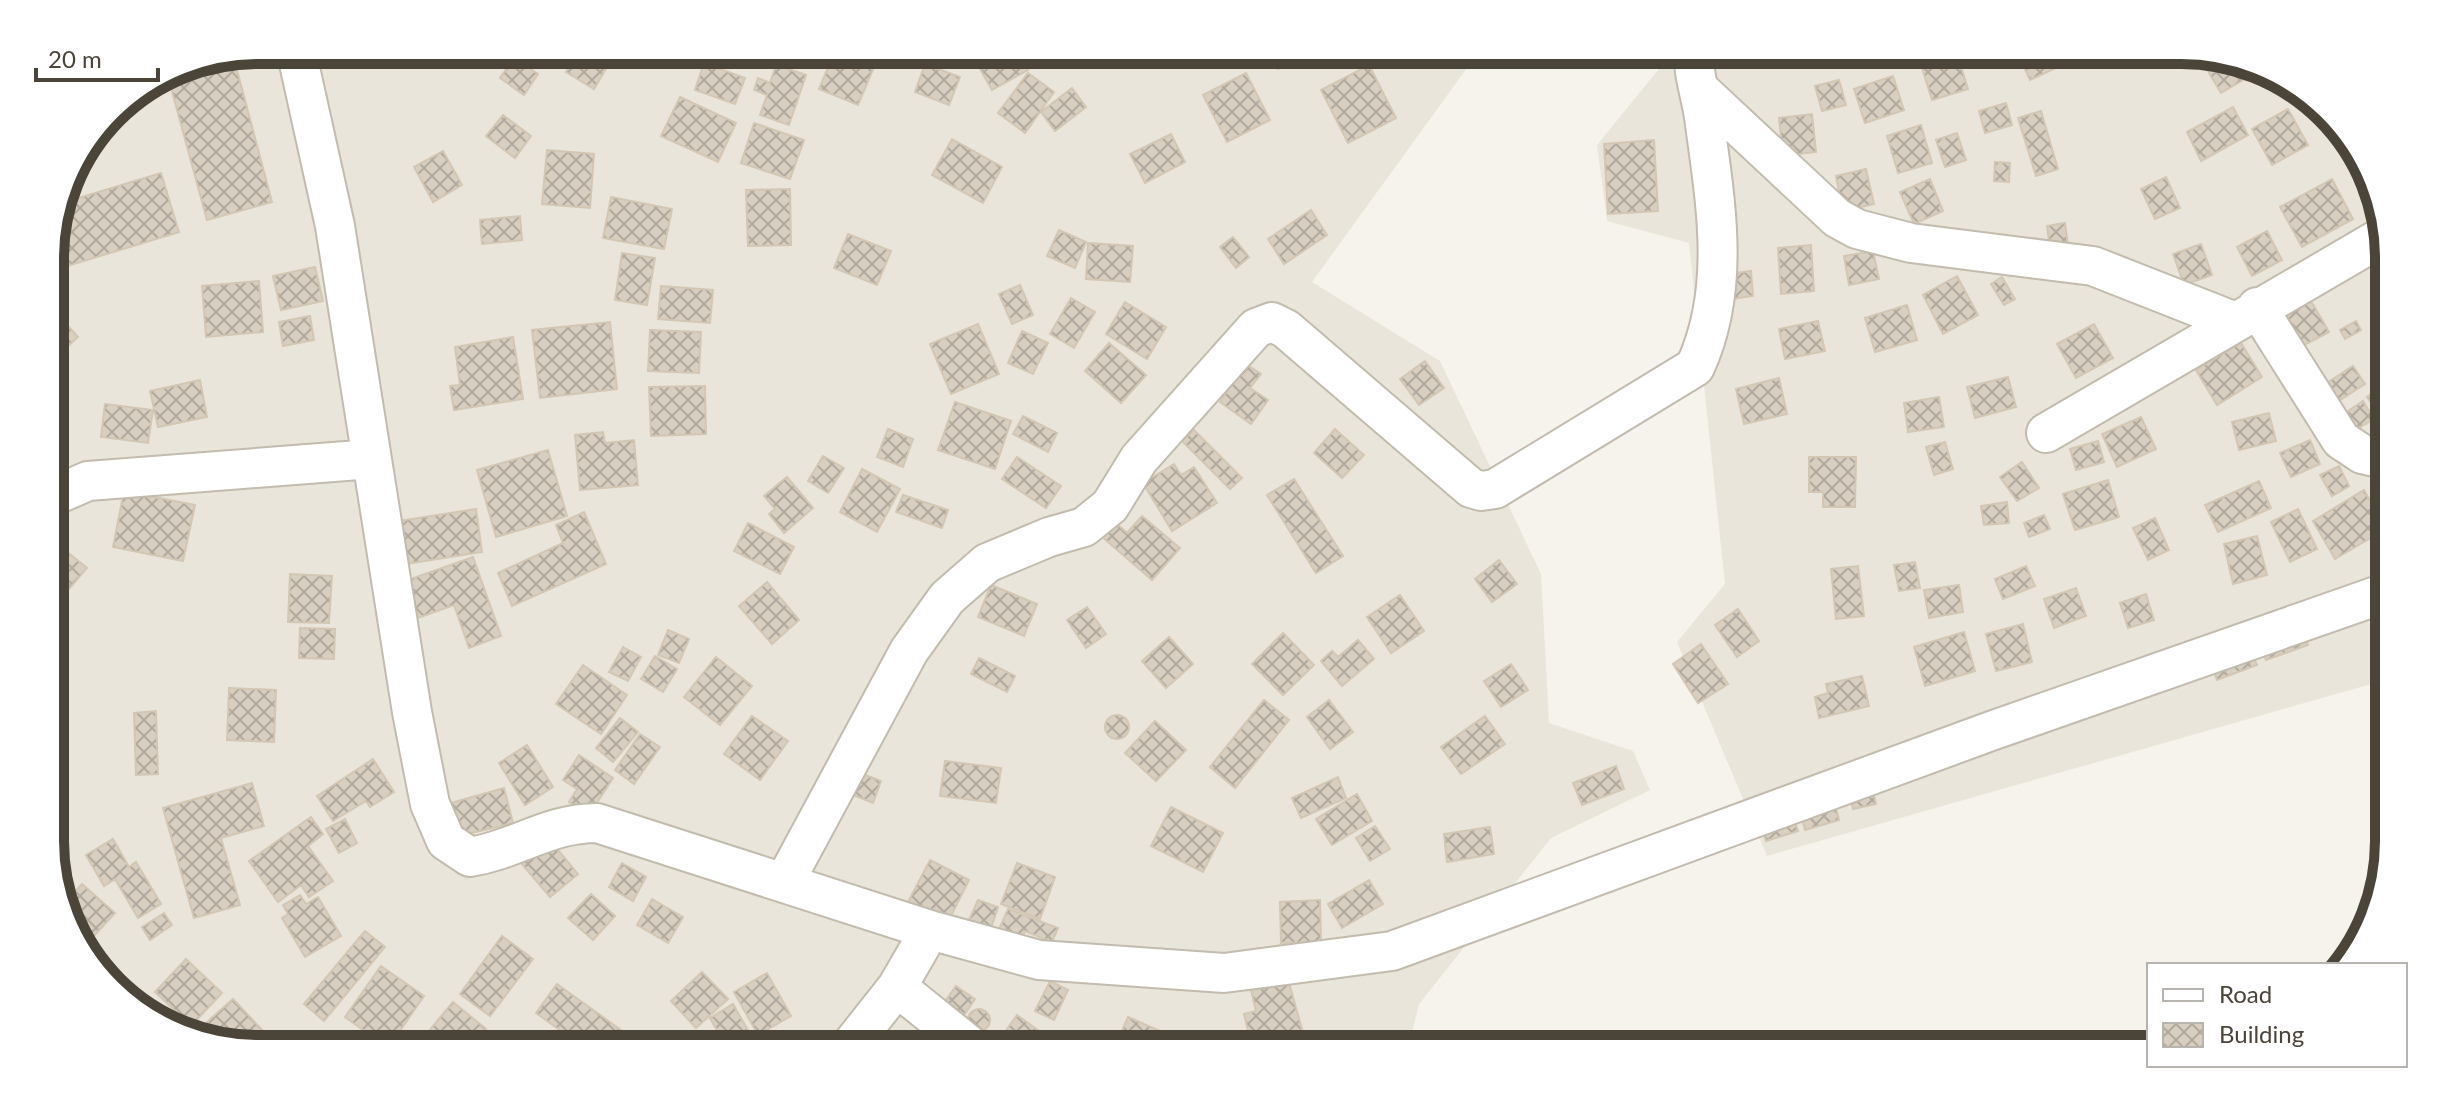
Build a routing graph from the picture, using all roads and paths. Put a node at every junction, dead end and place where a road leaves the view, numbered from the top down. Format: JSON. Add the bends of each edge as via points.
{"nodes":[{"id":1,"x":299,"y":64,"type":"edge"},
{"id":2,"x":1702,"y":64,"type":"edge"},
{"id":3,"x":1705,"y":64,"type":"edge"},
{"id":4,"x":2374,"y":242,"type":"edge"},
{"id":5,"x":2245,"y":314,"type":"junction"},
{"id":6,"x":2046,"y":433,"type":"dead end"},
{"id":7,"x":2375,"y":457,"type":"edge"},
{"id":8,"x":372,"y":459,"type":"junction"},
{"id":9,"x":64,"y":491,"type":"edge"},
{"id":10,"x":2375,"y":597,"type":"edge"},
{"id":11,"x":785,"y":881,"type":"junction"},
{"id":12,"x":930,"y":930,"type":"junction"},
{"id":13,"x":897,"y":987,"type":"junction"},
{"id":14,"x":859,"y":1035,"type":"edge"},
{"id":15,"x":957,"y":1035,"type":"edge"}],
"edges":[{"from":1,"to":8,"type":"street","via":[[335,226]]},
{"from":2,"to":11,"type":"street","via":[[1719,228],[1716,295],[1695,367],[1495,489],[1481,491],[1471,488],[1286,329],[1272,322],[1256,328],[1139,459],[1110,506],[1084,527],[987,563],[947,598],[909,651]]},
{"from":3,"to":5,"type":"street","via":[[1828,210],[1857,229],[1911,243],[2093,266]]},
{"from":4,"to":5,"type":"street"},
{"from":5,"to":6,"type":"street"},
{"from":5,"to":7,"type":"street","via":[[2341,440]]},
{"from":8,"to":9,"type":"street","via":[[88,481]]},
{"from":8,"to":11,"type":"street","via":[[412,712],[430,804],[446,841],[470,857],[495,853],[568,823],[597,823]]},
{"from":10,"to":12,"type":"street","via":[[2062,705],[1392,951],[1224,973],[1039,960]]},
{"from":11,"to":12,"type":"street"},
{"from":12,"to":13,"type":"street"},
{"from":13,"to":14,"type":"street"},
{"from":13,"to":15,"type":"street"}]}
